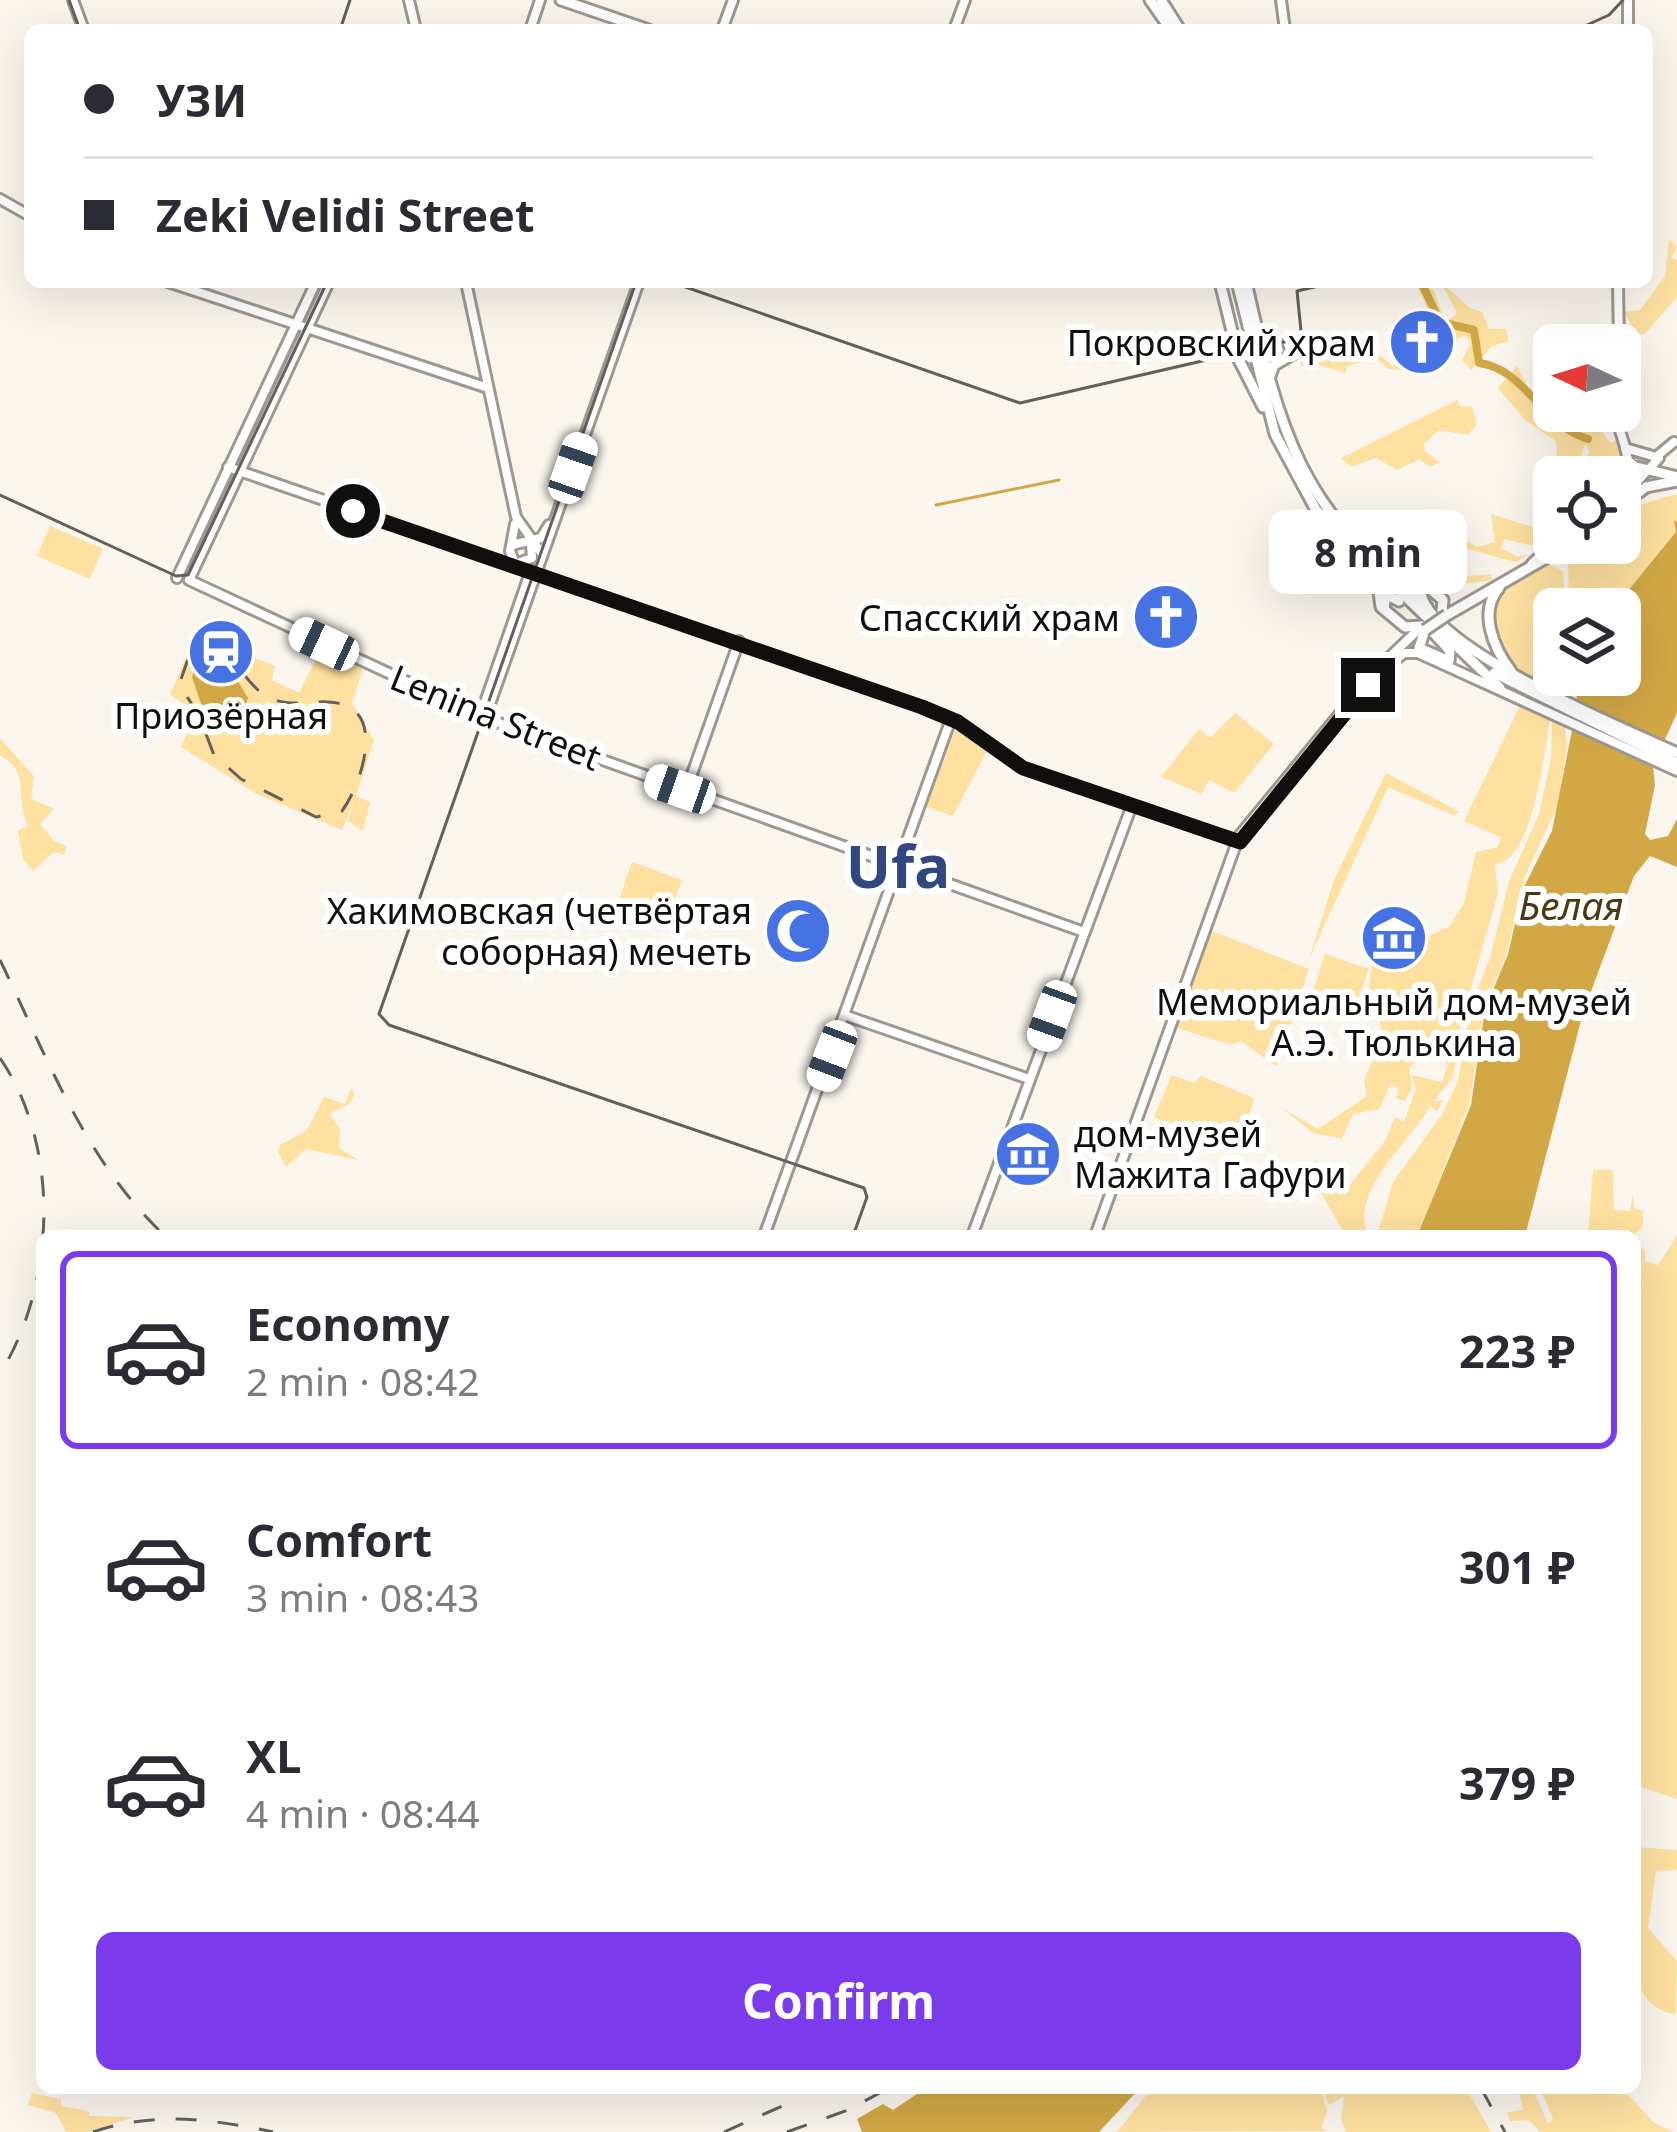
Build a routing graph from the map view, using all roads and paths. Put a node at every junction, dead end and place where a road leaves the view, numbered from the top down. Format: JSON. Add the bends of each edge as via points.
{"nodes":[{"id":1,"x":561,"y":0,"type":"edge"},
{"id":2,"x":631,"y":24,"type":"edge"},
{"id":3,"x":186,"y":288,"type":"edge"},
{"id":4,"x":313,"y":288,"type":"edge"},
{"id":5,"x":325,"y":288,"type":"edge"},
{"id":6,"x":467,"y":288,"type":"edge"},
{"id":7,"x":635,"y":288,"type":"edge"},
{"id":8,"x":1222,"y":288,"type":"edge"},
{"id":9,"x":1242,"y":288,"type":"edge"},
{"id":10,"x":1244,"y":288,"type":"edge"},
{"id":11,"x":1618,"y":288,"type":"edge"},
{"id":12,"x":1619,"y":324,"type":"edge"},
{"id":13,"x":296,"y":325,"type":"junction"},
{"id":14,"x":307,"y":329,"type":"junction"},
{"id":15,"x":1268,"y":346,"type":"junction"},
{"id":16,"x":1240,"y":354,"type":"junction"},
{"id":17,"x":1280,"y":362,"type":"junction"},
{"id":18,"x":1269,"y":381,"type":"junction"},
{"id":19,"x":488,"y":388,"type":"junction"},
{"id":20,"x":1621,"y":432,"type":"edge"},
{"id":21,"x":1275,"y":434,"type":"junction"},
{"id":22,"x":1676,"y":441,"type":"edge"},
{"id":23,"x":1625,"y":448,"type":"junction"},
{"id":24,"x":1627,"y":456,"type":"edge"},
{"id":25,"x":228,"y":467,"type":"junction"},
{"id":26,"x":1642,"y":469,"type":"junction"},
{"id":27,"x":239,"y":472,"type":"junction"},
{"id":28,"x":1662,"y":474,"type":"junction"},
{"id":29,"x":1677,"y":479,"type":"edge"},
{"id":30,"x":1641,"y":491,"type":"edge"},
{"id":31,"x":515,"y":517,"type":"junction"},
{"id":32,"x":521,"y":530,"type":"junction"},
{"id":33,"x":545,"y":537,"type":"junction"},
{"id":34,"x":529,"y":541,"type":"junction"},
{"id":35,"x":511,"y":548,"type":"junction"},
{"id":36,"x":1367,"y":553,"type":"junction"},
{"id":37,"x":543,"y":555,"type":"junction"},
{"id":38,"x":501,"y":560,"type":"junction"},
{"id":39,"x":515,"y":564,"type":"junction"},
{"id":40,"x":1533,"y":564,"type":"edge"},
{"id":41,"x":1538,"y":564,"type":"edge"},
{"id":42,"x":1372,"y":567,"type":"junction"},
{"id":43,"x":534,"y":571,"type":"junction"},
{"id":44,"x":177,"y":578,"type":"dead end"},
{"id":45,"x":1512,"y":580,"type":"junction"},
{"id":46,"x":1468,"y":600,"type":"junction"},
{"id":47,"x":1384,"y":609,"type":"junction"},
{"id":48,"x":1393,"y":619,"type":"junction"},
{"id":49,"x":1428,"y":621,"type":"junction"},
{"id":50,"x":739,"y":641,"type":"junction"},
{"id":51,"x":1397,"y":647,"type":"junction"},
{"id":52,"x":1457,"y":657,"type":"junction"},
{"id":53,"x":1385,"y":667,"type":"junction"},
{"id":54,"x":1495,"y":685,"type":"junction"},
{"id":55,"x":1528,"y":692,"type":"junction"},
{"id":56,"x":483,"y":717,"type":"junction"},
{"id":57,"x":951,"y":719,"type":"junction"},
{"id":58,"x":1677,"y":761,"type":"edge"},
{"id":59,"x":686,"y":791,"type":"junction"},
{"id":60,"x":1132,"y":805,"type":"junction"},
{"id":61,"x":1238,"y":842,"type":"junction"},
{"id":62,"x":900,"y":867,"type":"junction"},
{"id":63,"x":1084,"y":932,"type":"junction"},
{"id":64,"x":847,"y":1016,"type":"junction"},
{"id":65,"x":1029,"y":1079,"type":"junction"},
{"id":66,"x":766,"y":1230,"type":"edge"},
{"id":67,"x":974,"y":1230,"type":"edge"},
{"id":68,"x":1100,"y":1230,"type":"edge"}],
"edges":[{"from":1,"to":2,"type":"main road"},
{"from":3,"to":13,"type":"main road"},
{"from":4,"to":13,"type":"main road"},
{"from":5,"to":14,"type":"main road"},
{"from":6,"to":19,"type":"main road"},
{"from":7,"to":33,"type":"main road"},
{"from":8,"to":16,"type":"main road"},
{"from":9,"to":21,"type":"main road"},
{"from":10,"to":15,"type":"main road"},
{"from":11,"to":12,"type":"main road"},
{"from":13,"to":14,"type":"main road"},
{"from":13,"to":25,"type":"main road"},
{"from":14,"to":19,"type":"main road"},
{"from":14,"to":27,"type":"main road"},
{"from":15,"to":16,"type":"main road","bridge":true},
{"from":15,"to":17,"type":"main road","via":[[1269,361]]},
{"from":15,"to":17,"type":"main road","via":[[1288,343],[1293,354]]},
{"from":15,"to":18,"type":"main road"},
{"from":16,"to":21,"type":"main road"},
{"from":17,"to":18,"type":"main road"},
{"from":18,"to":36,"type":"main road","via":[[1305,480]]},
{"from":19,"to":31,"type":"main road"},
{"from":20,"to":23,"type":"main road"},
{"from":21,"to":42,"type":"main road","via":[[1316,510]]},
{"from":22,"to":23,"type":"main road","via":[[1656,457]]},
{"from":22,"to":26,"type":"main road"},
{"from":22,"to":28,"type":"main road","via":[[1658,464]]},
{"from":23,"to":24,"type":"main road"},
{"from":23,"to":26,"type":"main road"},
{"from":25,"to":27,"type":"main road"},
{"from":25,"to":44,"type":"main road"},
{"from":26,"to":28,"type":"main road"},
{"from":27,"to":38,"type":"main road"},
{"from":27,"to":56,"type":"main road","name":"Lenina Street","via":[[188,580]]},
{"from":28,"to":29,"type":"main road"},
{"from":29,"to":30,"type":"main road"},
{"from":31,"to":32,"type":"main road"},
{"from":31,"to":35,"type":"main road"},
{"from":32,"to":33,"type":"main road"},
{"from":32,"to":34,"type":"main road"},
{"from":33,"to":34,"type":"main road"},
{"from":33,"to":37,"type":"main road"},
{"from":34,"to":35,"type":"main road"},
{"from":34,"to":37,"type":"main road"},
{"from":34,"to":39,"type":"main road","via":[[533,556]]},
{"from":35,"to":38,"type":"main road"},
{"from":35,"to":39,"type":"main road"},
{"from":36,"to":46,"type":"main road","via":[[1420,576],[1450,601]]},
{"from":36,"to":49,"type":"main road"},
{"from":37,"to":43,"type":"main road"},
{"from":38,"to":39,"type":"main road"},
{"from":39,"to":43,"type":"main road"},
{"from":40,"to":46,"type":"main road"},
{"from":41,"to":45,"type":"main road"},
{"from":42,"to":47,"type":"main road"},
{"from":42,"to":49,"type":"main road"},
{"from":43,"to":50,"type":"main road"},
{"from":43,"to":56,"type":"main road"},
{"from":45,"to":46,"type":"main road"},
{"from":45,"to":55,"type":"main road","via":[[1492,596],[1491,634]]},
{"from":46,"to":49,"type":"main road"},
{"from":46,"to":52,"type":"main road","via":[[1486,606],[1487,643]]},
{"from":47,"to":48,"type":"main road"},
{"from":47,"to":49,"type":"main road","via":[[1383,596],[1391,595]]},
{"from":48,"to":49,"type":"main road"},
{"from":48,"to":51,"type":"main road","via":[[1402,631]]},
{"from":49,"to":51,"type":"main road"},
{"from":49,"to":52,"type":"main road"},
{"from":49,"to":52,"type":"main road","via":[[1422,650],[1446,661]]},
{"from":49,"to":53,"type":"main road"},
{"from":50,"to":57,"type":"main road"},
{"from":50,"to":59,"type":"main road"},
{"from":51,"to":61,"type":"main road"},
{"from":52,"to":53,"type":"main road","via":[[1412,651]]},
{"from":52,"to":54,"type":"main road"},
{"from":52,"to":54,"type":"main road"},
{"from":52,"to":55,"type":"main road"},
{"from":52,"to":55,"type":"main road","via":[[1475,659]]},
{"from":53,"to":61,"type":"main road"},
{"from":54,"to":55,"type":"main road"},
{"from":55,"to":58,"type":"main road"},
{"from":56,"to":59,"type":"main road","name":"Lenina Street"},
{"from":57,"to":60,"type":"main road","via":[[1023,768]]},
{"from":57,"to":62,"type":"main road"},
{"from":59,"to":62,"type":"main road","name":"Lenina Street"},
{"from":60,"to":61,"type":"main road"},
{"from":60,"to":63,"type":"main road"},
{"from":61,"to":68,"type":"main road"},
{"from":62,"to":63,"type":"main road","name":"Lenina Street"},
{"from":62,"to":64,"type":"main road"},
{"from":63,"to":65,"type":"main road"},
{"from":64,"to":65,"type":"main road"},
{"from":64,"to":66,"type":"main road"},
{"from":65,"to":67,"type":"main road"}]}
